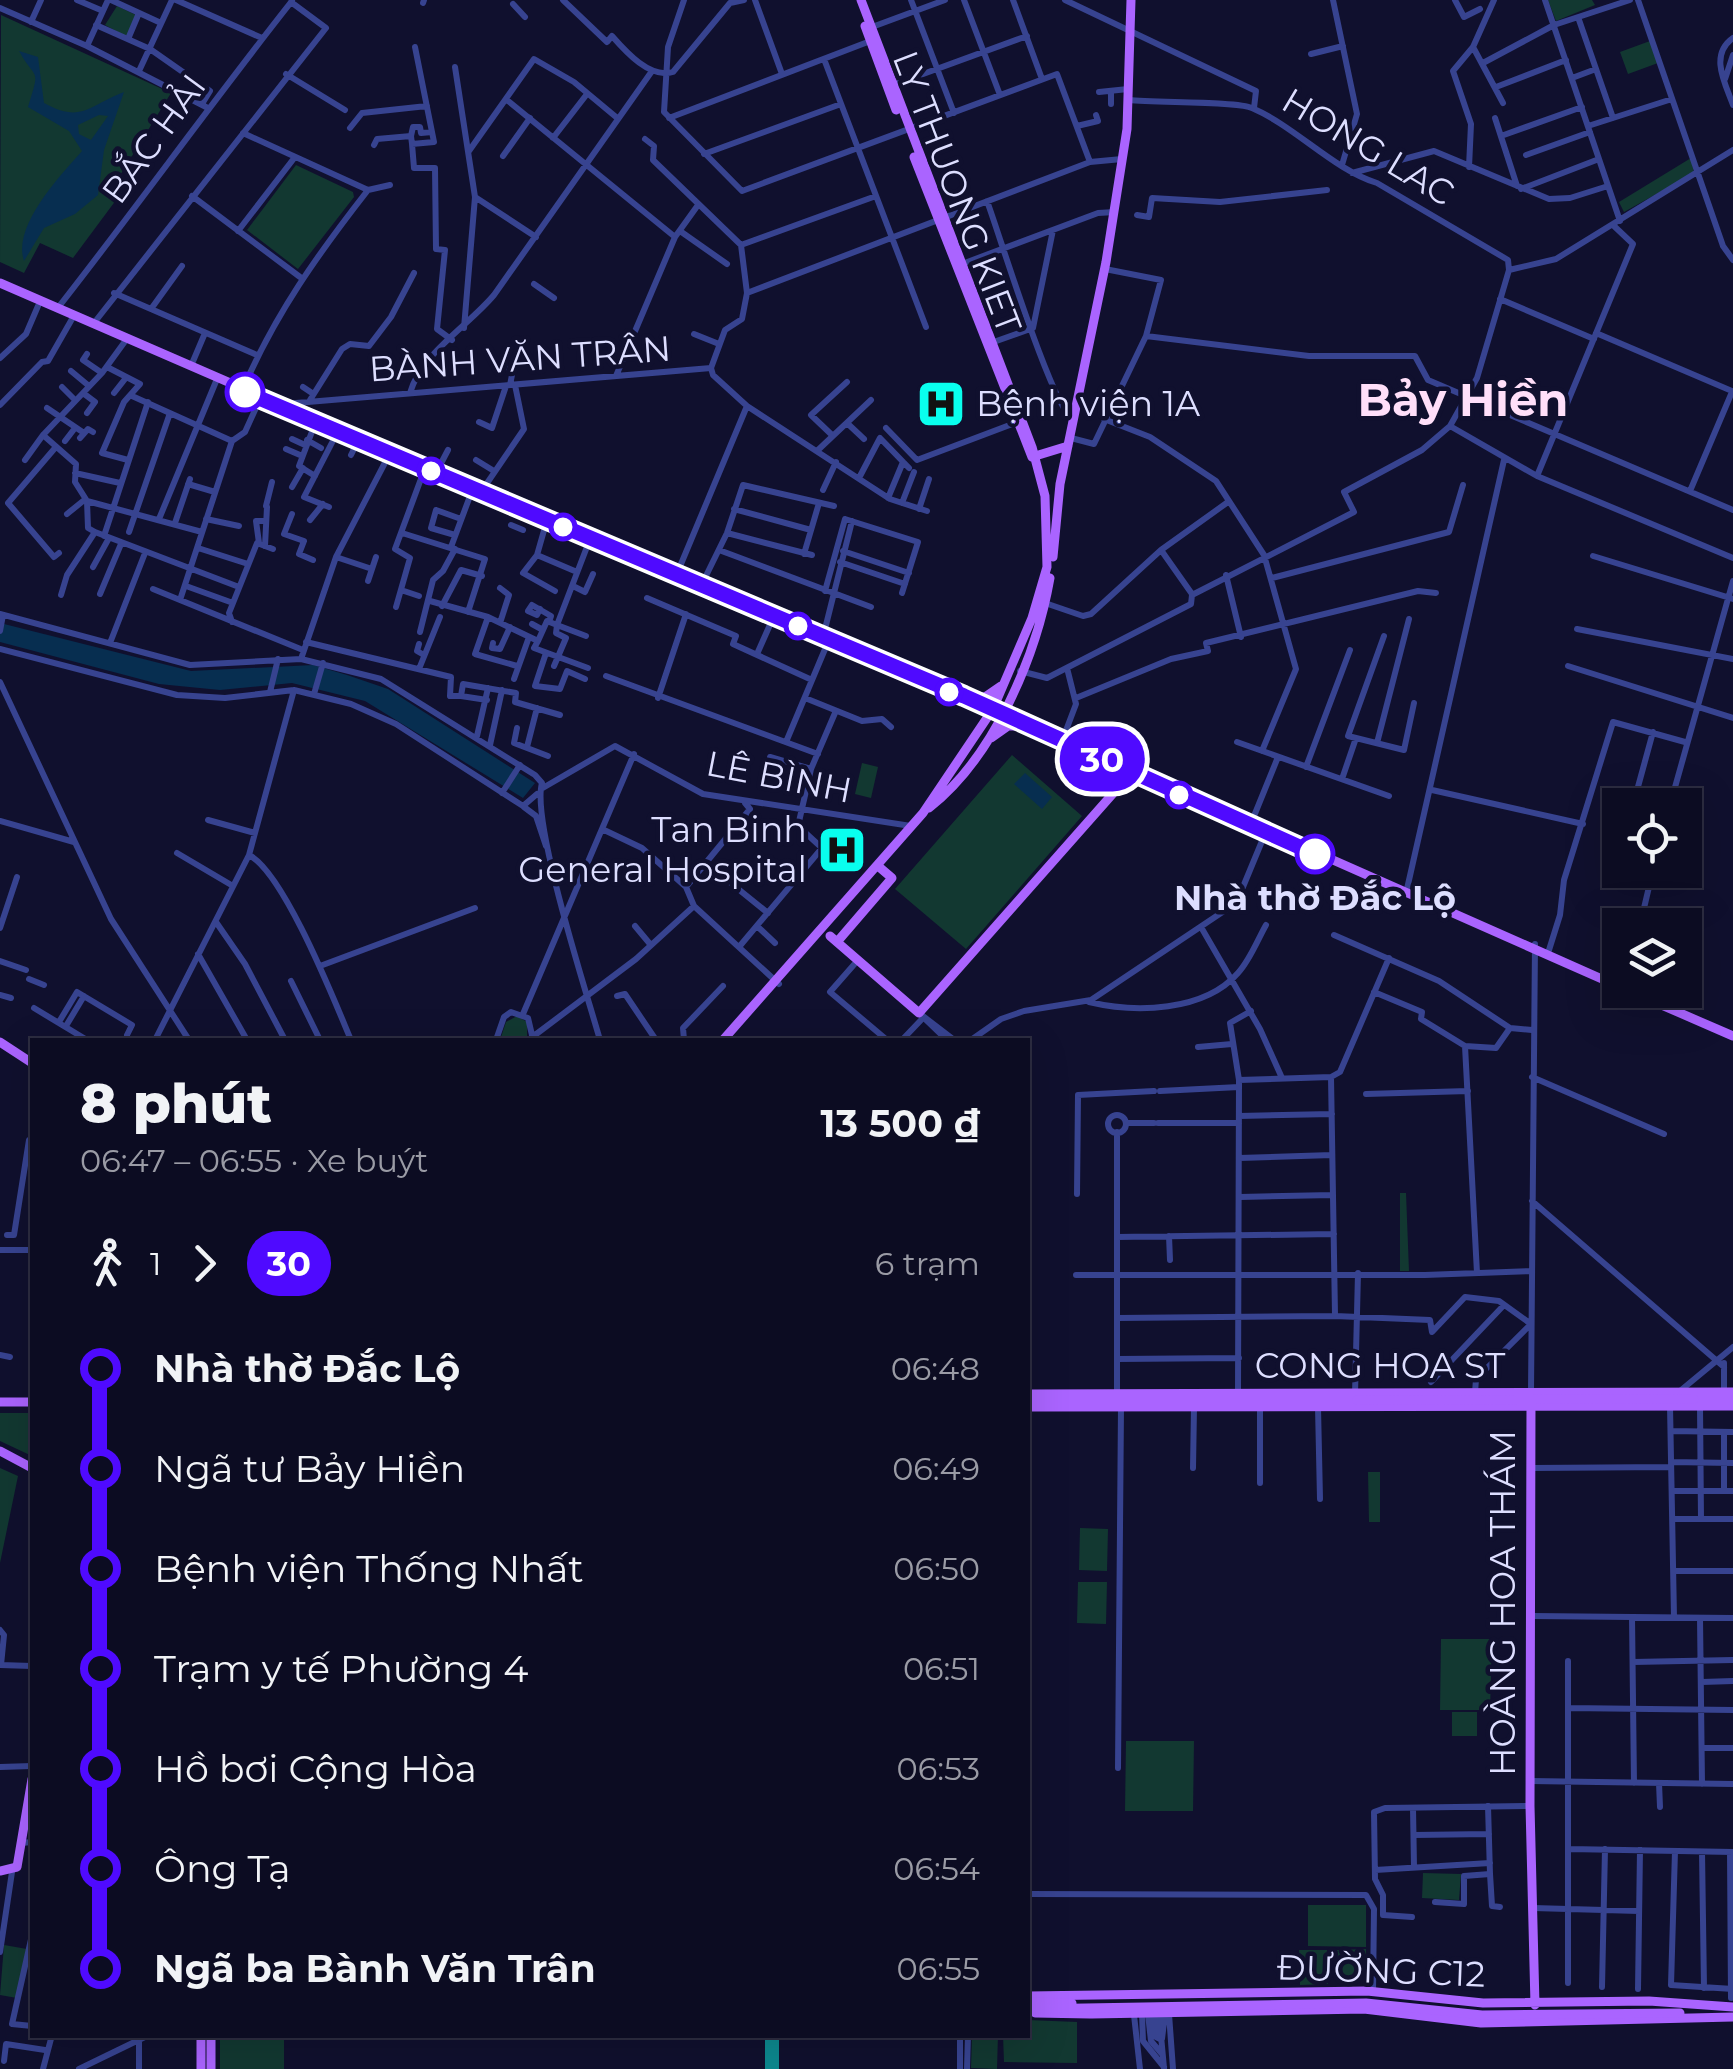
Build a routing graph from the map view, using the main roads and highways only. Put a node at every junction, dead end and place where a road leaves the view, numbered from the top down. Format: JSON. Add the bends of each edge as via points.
{"nodes":[{"id":1,"x":858,"y":0,"type":"edge"},
{"id":2,"x":1131,"y":0,"type":"edge"},
{"id":3,"x":873,"y":40,"type":"junction"},
{"id":4,"x":908,"y":131,"type":"junction"},
{"id":5,"x":940,"y":215,"type":"junction"},
{"id":6,"x":946,"y":232,"type":"junction"},
{"id":7,"x":0,"y":286,"type":"edge"},
{"id":8,"x":126,"y":340,"type":"junction"},
{"id":9,"x":988,"y":344,"type":"junction"},
{"id":10,"x":1070,"y":442,"type":"junction"},
{"id":11,"x":1032,"y":457,"type":"junction"},
{"id":12,"x":1060,"y":484,"type":"junction"},
{"id":13,"x":1043,"y":492,"type":"junction"},
{"id":14,"x":1058,"y":497,"type":"junction"},
{"id":15,"x":1006,"y":689,"type":"junction"},
{"id":16,"x":963,"y":698,"type":"junction"},
{"id":17,"x":996,"y":713,"type":"junction"},
{"id":18,"x":1029,"y":727,"type":"junction"},
{"id":19,"x":973,"y":739,"type":"junction"},
{"id":20,"x":979,"y":750,"type":"junction"},
{"id":21,"x":1112,"y":763,"type":"junction"},
{"id":22,"x":1132,"y":772,"type":"junction"},
{"id":23,"x":1119,"y":786,"type":"junction"},
{"id":24,"x":1193,"y":798,"type":"junction"},
{"id":25,"x":923,"y":813,"type":"junction"},
{"id":26,"x":1267,"y":830,"type":"junction"},
{"id":27,"x":878,"y":866,"type":"junction"},
{"id":28,"x":852,"y":897,"type":"junction"},
{"id":29,"x":865,"y":909,"type":"junction"},
{"id":30,"x":840,"y":910,"type":"junction"},
{"id":31,"x":1495,"y":929,"type":"junction"},
{"id":32,"x":833,"y":939,"type":"junction"},
{"id":33,"x":1534,"y":946,"type":"junction"},
{"id":34,"x":1602,"y":976,"type":"edge"},
{"id":35,"x":1602,"y":976,"type":"edge"},
{"id":36,"x":777,"y":982,"type":"junction"},
{"id":37,"x":1671,"y":1008,"type":"edge"},
{"id":38,"x":1680,"y":1008,"type":"edge"},
{"id":39,"x":1733,"y":1033,"type":"edge"},
{"id":40,"x":729,"y":1038,"type":"edge"},
{"id":41,"x":0,"y":1042,"type":"edge"},
{"id":42,"x":30,"y":1061,"type":"edge"},
{"id":43,"x":1496,"y":1393,"type":"junction"},
{"id":44,"x":1531,"y":1393,"type":"junction"},
{"id":45,"x":1566,"y":1393,"type":"junction"},
{"id":46,"x":1356,"y":1397,"type":"junction"},
{"id":47,"x":1731,"y":1397,"type":"edge"},
{"id":48,"x":1030,"y":1400,"type":"edge"},
{"id":49,"x":1030,"y":1400,"type":"edge"},
{"id":50,"x":1030,"y":1400,"type":"edge"},
{"id":51,"x":0,"y":1402,"type":"edge"},
{"id":52,"x":30,"y":1402,"type":"edge"},
{"id":53,"x":1697,"y":1403,"type":"junction"},
{"id":54,"x":1497,"y":1406,"type":"junction"},
{"id":55,"x":1531,"y":1406,"type":"junction"},
{"id":56,"x":1567,"y":1406,"type":"junction"},
{"id":57,"x":0,"y":1451,"type":"edge"},
{"id":58,"x":30,"y":1467,"type":"edge"},
{"id":59,"x":30,"y":1804,"type":"edge"},
{"id":60,"x":27,"y":1842,"type":"edge"},
{"id":61,"x":6,"y":1871,"type":"edge"},
{"id":62,"x":1259,"y":1994,"type":"junction"},
{"id":63,"x":1732,"y":1996,"type":"edge"},
{"id":64,"x":1090,"y":1997,"type":"junction"},
{"id":65,"x":1134,"y":1998,"type":"junction"},
{"id":66,"x":1154,"y":1998,"type":"junction"},
{"id":67,"x":1535,"y":2003,"type":"junction"},
{"id":68,"x":1030,"y":2005,"type":"edge"},
{"id":69,"x":1030,"y":2005,"type":"edge"},
{"id":70,"x":1030,"y":2005,"type":"edge"},
{"id":71,"x":1701,"y":2011,"type":"junction"},
{"id":72,"x":1256,"y":2013,"type":"junction"},
{"id":73,"x":1091,"y":2014,"type":"junction"},
{"id":74,"x":1153,"y":2014,"type":"junction"},
{"id":75,"x":1733,"y":2017,"type":"edge"},
{"id":76,"x":1536,"y":2022,"type":"junction"},
{"id":77,"x":201,"y":2038,"type":"edge"},
{"id":78,"x":211,"y":2038,"type":"edge"},
{"id":79,"x":201,"y":2069,"type":"edge"},
{"id":80,"x":211,"y":2069,"type":"edge"}],
"edges":[{"from":1,"to":3,"type":"main road","name":"LY THUONG KIET"},
{"from":2,"to":10,"type":"main road","via":[[1122,159]]},
{"from":3,"to":4,"type":"main road","name":"LY THUONG KIET"},
{"from":3,"to":4,"type":"main road","name":"LY THUONG KIET"},
{"from":4,"to":5,"type":"main road","name":"LY THUONG KIET"},
{"from":5,"to":6,"type":"main road"},
{"from":5,"to":6,"type":"main road"},
{"from":6,"to":9,"type":"main road","name":"LY THUONG KIET"},
{"from":6,"to":9,"type":"main road","name":"LY THUONG KIET"},
{"from":7,"to":8,"type":"main road"},
{"from":7,"to":8,"type":"main road"},
{"from":8,"to":16,"type":"main road"},
{"from":9,"to":11,"type":"main road"},
{"from":9,"to":11,"type":"main road","name":"LY THUONG KIET"},
{"from":10,"to":11,"type":"main road"},
{"from":10,"to":12,"type":"main road"},
{"from":11,"to":13,"type":"main road"},
{"from":12,"to":13,"type":"main road","via":[[1050,480]]},
{"from":12,"to":14,"type":"main road"},
{"from":13,"to":14,"type":"main road"},
{"from":13,"to":15,"type":"main road","via":[[1043,585]]},
{"from":14,"to":15,"type":"main road","via":[[1044,604],[1020,672]]},
{"from":15,"to":16,"type":"main road"},
{"from":15,"to":17,"type":"main road"},
{"from":15,"to":18,"type":"main road"},
{"from":16,"to":17,"type":"main road"},
{"from":16,"to":19,"type":"main road","via":[[975,716]]},
{"from":17,"to":18,"type":"main road"},
{"from":17,"to":19,"type":"main road"},
{"from":17,"to":20,"type":"main road"},
{"from":18,"to":20,"type":"main road","via":[[1008,726]]},
{"from":18,"to":21,"type":"main road"},
{"from":19,"to":25,"type":"main road"},
{"from":20,"to":25,"type":"main road"},
{"from":21,"to":22,"type":"main road"},
{"from":21,"to":23,"type":"main road"},
{"from":22,"to":23,"type":"main road"},
{"from":22,"to":24,"type":"main road"},
{"from":23,"to":32,"type":"main road","via":[[921,1016]]},
{"from":24,"to":26,"type":"main road"},
{"from":24,"to":26,"type":"main road"},
{"from":25,"to":27,"type":"main road"},
{"from":26,"to":31,"type":"main road"},
{"from":26,"to":31,"type":"main road"},
{"from":27,"to":28,"type":"main road"},
{"from":27,"to":29,"type":"main road","via":[[892,878]]},
{"from":28,"to":29,"type":"main road"},
{"from":28,"to":30,"type":"main road"},
{"from":29,"to":32,"type":"main road"},
{"from":30,"to":32,"type":"main road"},
{"from":30,"to":36,"type":"main road"},
{"from":31,"to":33,"type":"main road"},
{"from":32,"to":36,"type":"main road","via":[[820,938]]},
{"from":33,"to":34,"type":"main road"},
{"from":33,"to":35,"type":"main road"},
{"from":36,"to":40,"type":"main road"},
{"from":37,"to":39,"type":"main road"},
{"from":38,"to":39,"type":"main road"},
{"from":41,"to":42,"type":"main road"},
{"from":43,"to":44,"type":"main road","name":"CONG HOA ST"},
{"from":43,"to":46,"type":"main road","name":"CONG HOA ST"},
{"from":43,"to":54,"type":"main road"},
{"from":44,"to":45,"type":"main road","name":"CONG HOA ST"},
{"from":44,"to":55,"type":"main road","name":"HOÀNG HOA THÁM"},
{"from":45,"to":47,"type":"main road","name":"CONG HOA ST"},
{"from":45,"to":56,"type":"main road"},
{"from":46,"to":48,"type":"main road","name":"CONG HOA ST","via":[[1117,1394]]},
{"from":46,"to":49,"type":"main road","name":"CONG HOA ST"},
{"from":46,"to":53,"type":"main road","bridge":true},
{"from":47,"to":53,"type":"main road","name":"CONG HOA ST"},
{"from":50,"to":54,"type":"main road","name":"CONG HOA ST","via":[[1121,1407]]},
{"from":51,"to":52,"type":"main road"},
{"from":53,"to":56,"type":"main road","name":"CONG HOA ST"},
{"from":54,"to":55,"type":"main road","name":"CONG HOA ST"},
{"from":55,"to":56,"type":"main road","name":"CONG HOA ST"},
{"from":55,"to":67,"type":"main road","name":"HOÀNG HOA THÁM"},
{"from":57,"to":58,"type":"main road"},
{"from":59,"to":60,"type":"main road"},
{"from":60,"to":61,"type":"main road","via":[[17,1867]]},
{"from":62,"to":66,"type":"main road","name":"ĐƯỜNG C12"},
{"from":62,"to":67,"type":"main road","name":"ĐƯỜNG C12","via":[[1373,1992]]},
{"from":62,"to":72,"type":"main road"},
{"from":63,"to":71,"type":"main road","name":"ĐƯỜNG C12"},
{"from":64,"to":65,"type":"main road","name":"ĐƯỜNG C12"},
{"from":64,"to":69,"type":"main road","name":"ĐƯỜNG C12"},
{"from":64,"to":73,"type":"main road"},
{"from":65,"to":66,"type":"main road","name":"ĐƯỜNG C12"},
{"from":65,"to":74,"type":"main road"},
{"from":66,"to":74,"type":"main road"},
{"from":67,"to":71,"type":"main road","name":"ĐƯỜNG C12","via":[[1649,2000]]},
{"from":67,"to":76,"type":"main road","name":"HOÀNG HOA THÁM"},
{"from":68,"to":71,"type":"main road","bridge":true,"via":[[1366,2003],[1482,2016]]},
{"from":70,"to":73,"type":"main road","name":"ĐƯỜNG C12"},
{"from":71,"to":75,"type":"main road","name":"ĐƯỜNG C12"},
{"from":71,"to":76,"type":"main road","name":"ĐƯỜNG C12"},
{"from":72,"to":74,"type":"main road","name":"ĐƯỜNG C12"},
{"from":72,"to":76,"type":"main road","name":"ĐƯỜNG C12","via":[[1364,2009],[1481,2023]]},
{"from":73,"to":74,"type":"main road","name":"ĐƯỜNG C12"},
{"from":77,"to":79,"type":"main road"},
{"from":78,"to":80,"type":"main road"}]}
